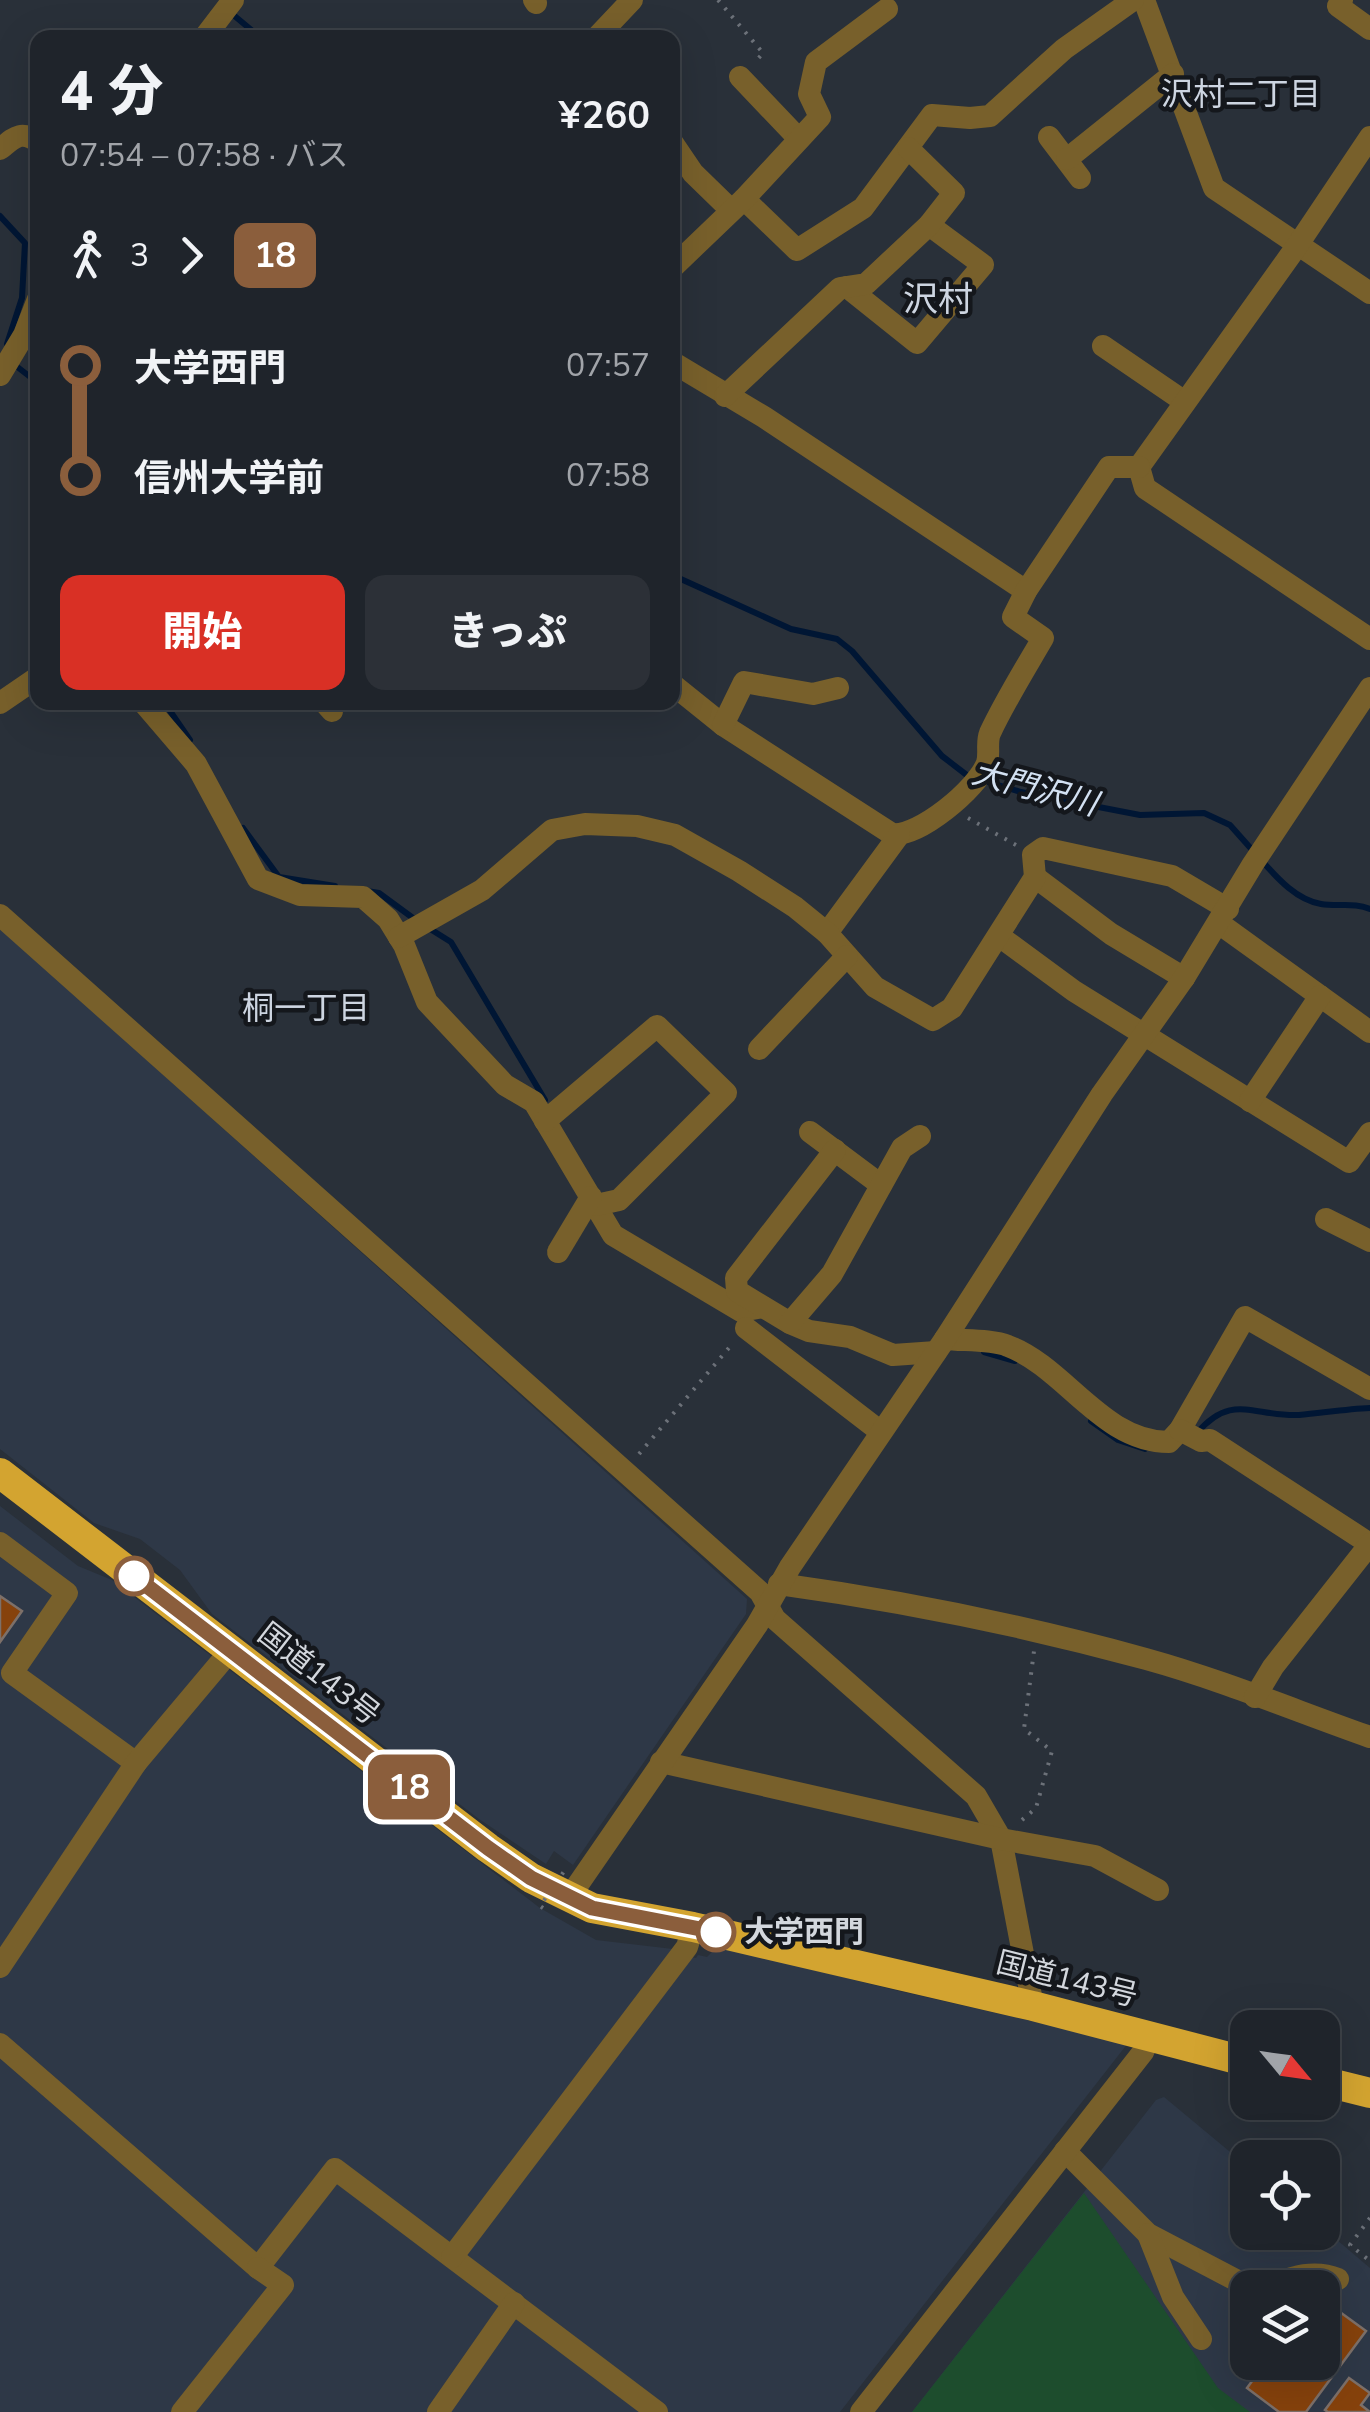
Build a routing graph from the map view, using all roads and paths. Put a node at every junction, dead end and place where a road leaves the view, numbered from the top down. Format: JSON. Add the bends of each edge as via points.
{"nodes":[{"id":1,"x":632,"y":0,"type":"edge"},
{"id":2,"x":718,"y":0,"type":"edge"},
{"id":3,"x":1133,"y":0,"type":"edge"},
{"id":4,"x":1144,"y":0,"type":"edge"},
{"id":5,"x":1342,"y":0,"type":"edge"},
{"id":6,"x":226,"y":8,"type":"edge"},
{"id":7,"x":887,"y":9,"type":"dead end"},
{"id":8,"x":210,"y":30,"type":"edge"},
{"id":9,"x":604,"y":30,"type":"edge"},
{"id":10,"x":1370,"y":30,"type":"edge"},
{"id":11,"x":1172,"y":74,"type":"junction"},
{"id":12,"x":740,"y":77,"type":"joint"},
{"id":13,"x":30,"y":136,"type":"edge"},
{"id":14,"x":1049,"y":137,"type":"dead end"},
{"id":15,"x":799,"y":139,"type":"junction"},
{"id":16,"x":1369,"y":139,"type":"edge"},
{"id":17,"x":908,"y":148,"type":"junction"},
{"id":18,"x":0,"y":149,"type":"edge"},
{"id":19,"x":680,"y":154,"type":"edge"},
{"id":20,"x":738,"y":204,"type":"junction"},
{"id":21,"x":929,"y":225,"type":"junction"},
{"id":22,"x":1297,"y":246,"type":"junction"},
{"id":23,"x":680,"y":260,"type":"edge"},
{"id":24,"x":847,"y":287,"type":"junction"},
{"id":25,"x":1370,"y":294,"type":"edge"},
{"id":26,"x":30,"y":316,"type":"edge"},
{"id":27,"x":1103,"y":346,"type":"dead end"},
{"id":28,"x":6,"y":367,"type":"edge"},
{"id":29,"x":680,"y":367,"type":"edge"},
{"id":30,"x":725,"y":396,"type":"junction"},
{"id":31,"x":1185,"y":402,"type":"junction"},
{"id":32,"x":1139,"y":467,"type":"junction"},
{"id":33,"x":1026,"y":591,"type":"junction"},
{"id":34,"x":1370,"y":639,"type":"edge"},
{"id":35,"x":30,"y":682,"type":"edge"},
{"id":36,"x":838,"y":688,"type":"dead end"},
{"id":37,"x":1370,"y":688,"type":"edge"},
{"id":38,"x":680,"y":690,"type":"edge"},
{"id":39,"x":0,"y":703,"type":"edge"},
{"id":40,"x":151,"y":710,"type":"edge"},
{"id":41,"x":723,"y":725,"type":"junction"},
{"id":42,"x":950,"y":807,"type":"junction"},
{"id":43,"x":898,"y":835,"type":"junction"},
{"id":44,"x":1034,"y":866,"type":"junction"},
{"id":45,"x":0,"y":916,"type":"edge"},
{"id":46,"x":1224,"y":916,"type":"junction"},
{"id":47,"x":826,"y":933,"type":"junction"},
{"id":48,"x":998,"y":936,"type":"junction"},
{"id":49,"x":399,"y":937,"type":"junction"},
{"id":50,"x":847,"y":956,"type":"junction"},
{"id":51,"x":1184,"y":978,"type":"junction"},
{"id":52,"x":1320,"y":996,"type":"junction"},
{"id":53,"x":1370,"y":1032,"type":"edge"},
{"id":54,"x":1146,"y":1035,"type":"junction"},
{"id":55,"x":759,"y":1048,"type":"dead end"},
{"id":56,"x":1250,"y":1100,"type":"junction"},
{"id":57,"x":545,"y":1121,"type":"junction"},
{"id":58,"x":810,"y":1132,"type":"dead end"},
{"id":59,"x":1370,"y":1133,"type":"edge"},
{"id":60,"x":920,"y":1136,"type":"dead end"},
{"id":61,"x":835,"y":1150,"type":"junction"},
{"id":62,"x":880,"y":1185,"type":"junction"},
{"id":63,"x":594,"y":1201,"type":"junction"},
{"id":64,"x":1326,"y":1220,"type":"dead end"},
{"id":65,"x":1370,"y":1241,"type":"edge"},
{"id":66,"x":558,"y":1252,"type":"dead end"},
{"id":67,"x":763,"y":1308,"type":"junction"},
{"id":68,"x":790,"y":1324,"type":"junction"},
{"id":69,"x":746,"y":1328,"type":"joint"},
{"id":70,"x":941,"y":1346,"type":"junction"},
{"id":71,"x":1370,"y":1389,"type":"edge"},
{"id":72,"x":882,"y":1432,"type":"junction"},
{"id":73,"x":1188,"y":1435,"type":"junction"},
{"id":74,"x":0,"y":1473,"type":"edge"},
{"id":75,"x":623,"y":1473,"type":"junction"},
{"id":76,"x":0,"y":1542,"type":"edge"},
{"id":77,"x":1370,"y":1544,"type":"edge"},
{"id":78,"x":774,"y":1594,"type":"junction"},
{"id":79,"x":1036,"y":1632,"type":"junction"},
{"id":80,"x":231,"y":1650,"type":"junction"},
{"id":81,"x":1255,"y":1697,"type":"junction"},
{"id":82,"x":1370,"y":1737,"type":"edge"},
{"id":83,"x":661,"y":1762,"type":"junction"},
{"id":84,"x":136,"y":1764,"type":"junction"},
{"id":85,"x":1001,"y":1839,"type":"junction"},
{"id":86,"x":1158,"y":1890,"type":"dead end"},
{"id":87,"x":559,"y":1892,"type":"junction"},
{"id":88,"x":692,"y":1926,"type":"junction"},
{"id":89,"x":0,"y":1968,"type":"edge"},
{"id":90,"x":1033,"y":2006,"type":"junction"},
{"id":91,"x":1150,"y":2036,"type":"junction"},
{"id":92,"x":0,"y":2044,"type":"edge"},
{"id":93,"x":1230,"y":2057,"type":"edge"},
{"id":94,"x":1340,"y":2086,"type":"edge"},
{"id":95,"x":1370,"y":2094,"type":"edge"},
{"id":96,"x":1064,"y":2151,"type":"junction"},
{"id":97,"x":1370,"y":2218,"type":"edge"},
{"id":98,"x":1148,"y":2234,"type":"junction"},
{"id":99,"x":452,"y":2257,"type":"junction"},
{"id":100,"x":1370,"y":2261,"type":"edge"},
{"id":101,"x":258,"y":2268,"type":"junction"},
{"id":102,"x":1230,"y":2277,"type":"edge"},
{"id":103,"x":514,"y":2303,"type":"junction"},
{"id":104,"x":1201,"y":2339,"type":"dead end"},
{"id":105,"x":182,"y":2412,"type":"edge"},
{"id":106,"x":438,"y":2412,"type":"edge"},
{"id":107,"x":656,"y":2412,"type":"edge"},
{"id":108,"x":861,"y":2412,"type":"edge"}],
"edges":[{"from":1,"to":9,"type":"street"},
{"from":2,"to":12,"type":"path","via":[[763,53]]},
{"from":3,"to":17,"type":"street","via":[[1064,49],[990,116],[932,115]]},
{"from":4,"to":11,"type":"street"},
{"from":5,"to":10,"type":"street","via":[[1338,6]]},
{"from":6,"to":8,"type":"street"},
{"from":7,"to":15,"type":"street","via":[[816,62],[809,94],[820,117]]},
{"from":11,"to":14,"type":"street","via":[[1074,168]]},
{"from":11,"to":22,"type":"street","via":[[1214,188]]},
{"from":12,"to":15,"type":"street"},
{"from":13,"to":18,"type":"street","via":[[18,134]]},
{"from":15,"to":20,"type":"street"},
{"from":16,"to":22,"type":"street"},
{"from":17,"to":20,"type":"street","via":[[863,208],[797,250]]},
{"from":17,"to":21,"type":"street","via":[[954,193]]},
{"from":19,"to":20,"type":"street","via":[[693,173]]},
{"from":20,"to":23,"type":"street"},
{"from":21,"to":24,"type":"street","via":[[866,284]]},
{"from":21,"to":24,"type":"street","via":[[983,266],[917,343]]},
{"from":22,"to":25,"type":"street"},
{"from":22,"to":31,"type":"street"},
{"from":24,"to":30,"type":"street"},
{"from":26,"to":28,"type":"street"},
{"from":27,"to":31,"type":"street"},
{"from":29,"to":30,"type":"street"},
{"from":30,"to":33,"type":"street"},
{"from":31,"to":32,"type":"street"},
{"from":32,"to":33,"type":"street","via":[[1109,467]]},
{"from":32,"to":34,"type":"street","via":[[1145,488]]},
{"from":33,"to":42,"type":"street","via":[[1013,617],[1043,638],[988,738],[988,760],[978,779]]},
{"from":35,"to":39,"type":"street"},
{"from":36,"to":41,"type":"street","via":[[812,694],[744,682]]},
{"from":37,"to":46,"type":"street"},
{"from":38,"to":41,"type":"street"},
{"from":40,"to":49,"type":"street","via":[[196,764],[258,879],[300,895],[363,898]]},
{"from":41,"to":43,"type":"street"},
{"from":42,"to":43,"type":"street"},
{"from":42,"to":44,"type":"path"},
{"from":43,"to":47,"type":"street"},
{"from":44,"to":46,"type":"street","via":[[1043,848],[1172,876]]},
{"from":44,"to":48,"type":"street"},
{"from":44,"to":51,"type":"street","via":[[1111,934]]},
{"from":45,"to":75,"type":"street"},
{"from":46,"to":51,"type":"street"},
{"from":46,"to":52,"type":"street"},
{"from":47,"to":49,"type":"street","via":[[739,871],[675,836],[585,824],[552,830],[482,890]]},
{"from":47,"to":50,"type":"street"},
{"from":48,"to":50,"type":"street","via":[[952,1008],[932,1020],[876,987]]},
{"from":48,"to":54,"type":"street"},
{"from":49,"to":57,"type":"street","via":[[427,1002],[505,1084],[534,1102]]},
{"from":50,"to":55,"type":"street"},
{"from":51,"to":54,"type":"street"},
{"from":52,"to":53,"type":"street"},
{"from":52,"to":56,"type":"street"},
{"from":54,"to":56,"type":"street"},
{"from":54,"to":70,"type":"street"},
{"from":56,"to":59,"type":"street","via":[[1349,1162]]},
{"from":57,"to":63,"type":"street"},
{"from":57,"to":63,"type":"street","via":[[657,1026],[726,1093],[618,1200]]},
{"from":58,"to":61,"type":"street"},
{"from":60,"to":62,"type":"street","via":[[902,1148]]},
{"from":61,"to":62,"type":"street"},
{"from":61,"to":67,"type":"street","via":[[736,1278],[737,1291]]},
{"from":62,"to":68,"type":"street","via":[[832,1274]]},
{"from":63,"to":66,"type":"street"},
{"from":63,"to":67,"type":"street","via":[[613,1235],[741,1311]]},
{"from":64,"to":65,"type":"street"},
{"from":67,"to":68,"type":"street"},
{"from":68,"to":70,"type":"street","via":[[850,1337],[892,1355]]},
{"from":69,"to":72,"type":"street"},
{"from":69,"to":75,"type":"path"},
{"from":70,"to":72,"type":"street"},
{"from":70,"to":73,"type":"street","via":[[1006,1344],[1054,1372],[1108,1422],[1153,1442]]},
{"from":71,"to":73,"type":"street","via":[[1246,1318]]},
{"from":72,"to":78,"type":"street"},
{"from":73,"to":77,"type":"street","via":[[1210,1440]]},
{"from":74,"to":80,"type":"highway","name":"国道143号"},
{"from":75,"to":78,"type":"street","via":[[760,1592]]},
{"from":76,"to":84,"type":"street","via":[[67,1593],[12,1674]]},
{"from":77,"to":81,"type":"street"},
{"from":78,"to":79,"type":"street","via":[[864,1595]]},
{"from":78,"to":83,"type":"street"},
{"from":78,"to":85,"type":"street","via":[[775,1619],[976,1796]]},
{"from":79,"to":81,"type":"street","via":[[1150,1660]]},
{"from":79,"to":85,"type":"path","via":[[1024,1729],[1052,1751],[1036,1808]]},
{"from":80,"to":84,"type":"street"},
{"from":80,"to":87,"type":"highway","name":"国道143号","via":[[488,1848]]},
{"from":81,"to":82,"type":"street"},
{"from":83,"to":85,"type":"street"},
{"from":83,"to":87,"type":"street"},
{"from":84,"to":89,"type":"street"},
{"from":85,"to":86,"type":"street","via":[[1094,1856]]},
{"from":85,"to":90,"type":"street"},
{"from":87,"to":88,"type":"highway","name":"国道143号","via":[[615,1914]]},
{"from":88,"to":90,"type":"highway","name":"国道143号"},
{"from":88,"to":99,"type":"street","via":[[687,1947]]},
{"from":90,"to":91,"type":"highway","name":"国道143号"},
{"from":91,"to":93,"type":"highway","name":"国道143号"},
{"from":91,"to":96,"type":"street"},
{"from":92,"to":101,"type":"street"},
{"from":94,"to":95,"type":"highway"},
{"from":96,"to":98,"type":"street"},
{"from":96,"to":108,"type":"street"},
{"from":97,"to":100,"type":"path","via":[[1350,2245]]},
{"from":98,"to":102,"type":"street"},
{"from":98,"to":104,"type":"street","via":[[1172,2297]]},
{"from":99,"to":101,"type":"street","via":[[335,2169]]},
{"from":99,"to":103,"type":"street"},
{"from":101,"to":105,"type":"street","via":[[283,2285]]},
{"from":103,"to":106,"type":"street"},
{"from":103,"to":107,"type":"street"}]}
